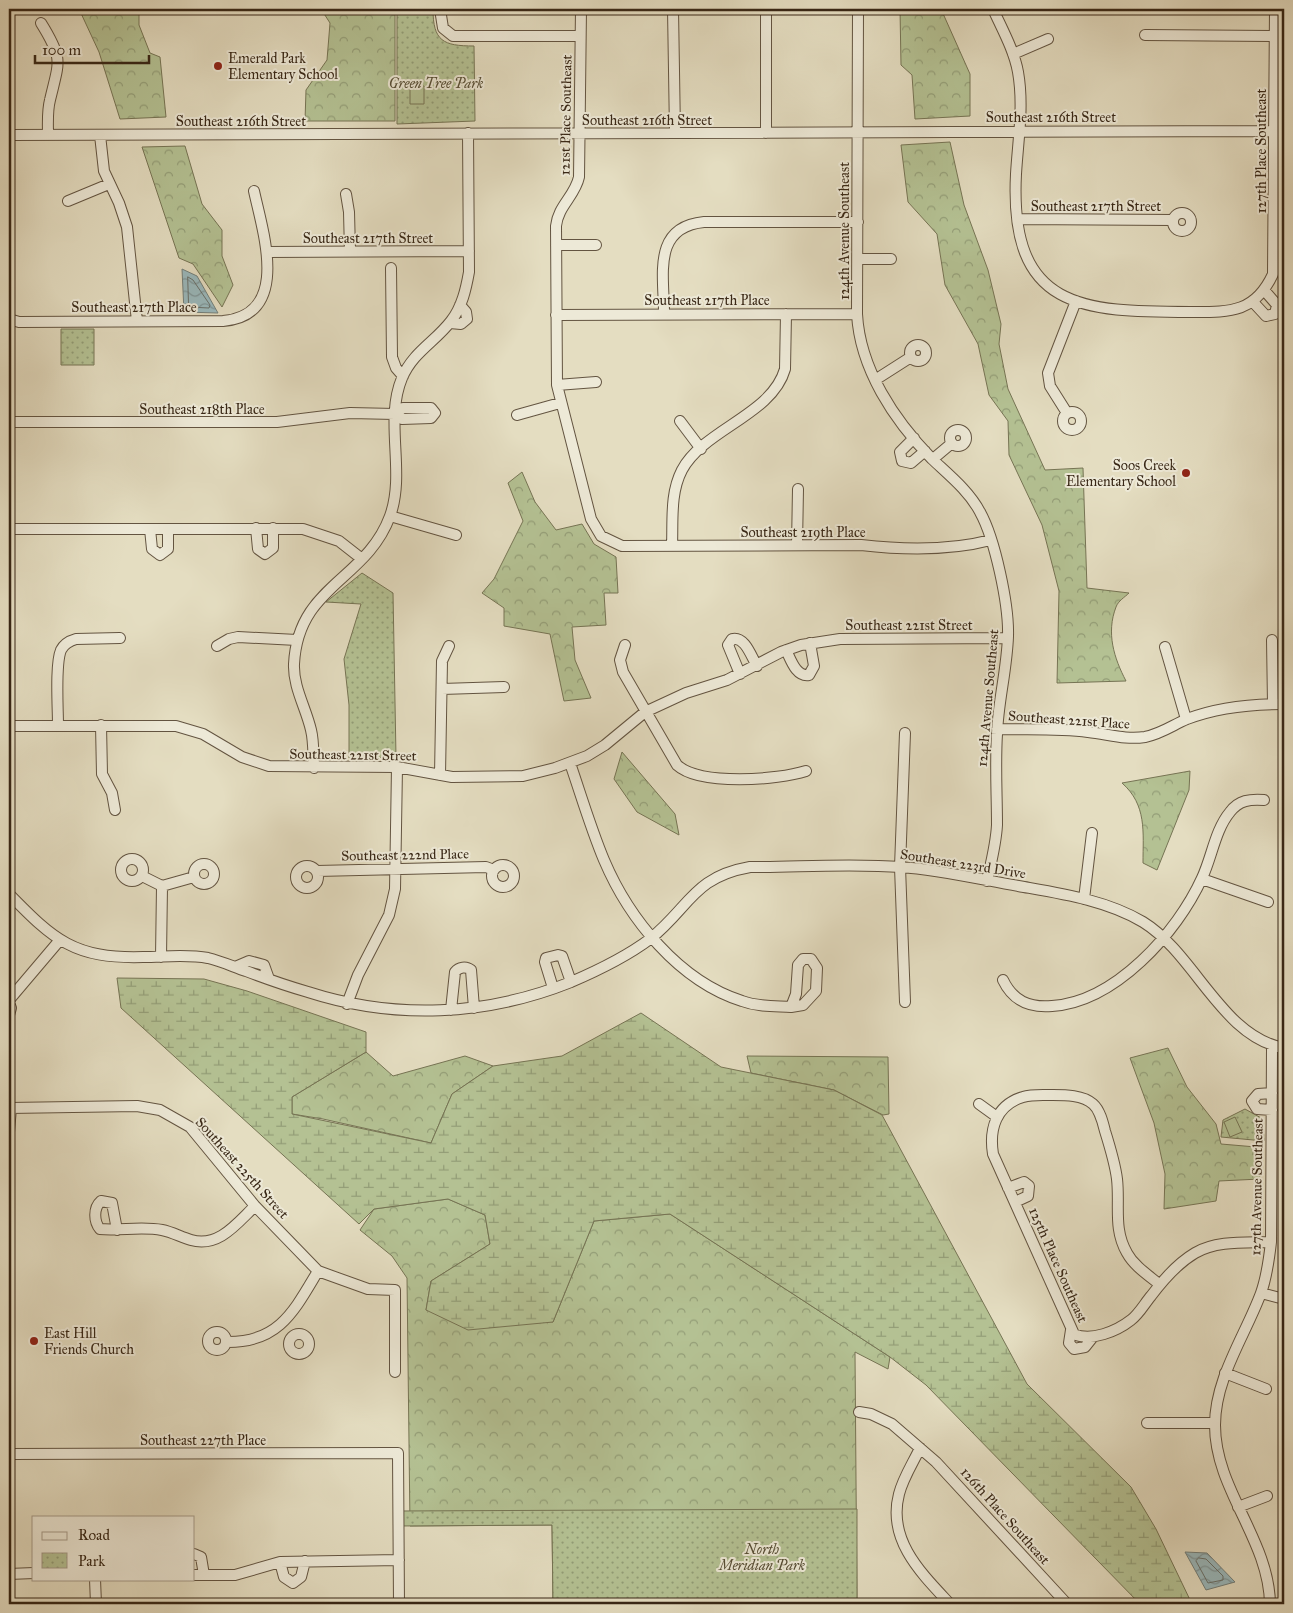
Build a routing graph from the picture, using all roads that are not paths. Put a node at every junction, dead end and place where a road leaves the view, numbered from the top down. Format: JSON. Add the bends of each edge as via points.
{"nodes":[{"id":1,"x":440,"y":9,"type":"edge"},
{"id":2,"x":581,"y":9,"type":"edge"},
{"id":3,"x":673,"y":9,"type":"edge"},
{"id":4,"x":766,"y":9,"type":"edge"},
{"id":5,"x":858,"y":9,"type":"edge"},
{"id":6,"x":993,"y":9,"type":"edge"},
{"id":7,"x":1275,"y":9,"type":"edge"},
{"id":8,"x":41,"y":23,"type":"dead end"},
{"id":9,"x":1145,"y":34,"type":"dead end"},
{"id":10,"x":580,"y":36,"type":"junction"},
{"id":11,"x":1275,"y":36,"type":"junction"},
{"id":12,"x":1048,"y":39,"type":"dead end"},
{"id":13,"x":1013,"y":54,"type":"junction"},
{"id":14,"x":1021,"y":131,"type":"junction"},
{"id":15,"x":1280,"y":131,"type":"edge"},
{"id":16,"x":468,"y":133,"type":"junction"},
{"id":17,"x":580,"y":133,"type":"junction"},
{"id":18,"x":675,"y":133,"type":"junction"},
{"id":19,"x":766,"y":133,"type":"junction"},
{"id":20,"x":858,"y":133,"type":"junction"},
{"id":21,"x":9,"y":135,"type":"edge"},
{"id":22,"x":48,"y":135,"type":"junction"},
{"id":23,"x":100,"y":136,"type":"junction"},
{"id":24,"x":109,"y":184,"type":"junction"},
{"id":25,"x":254,"y":191,"type":"dead end"},
{"id":26,"x":346,"y":194,"type":"dead end"},
{"id":27,"x":68,"y":201,"type":"dead end"},
{"id":28,"x":1018,"y":219,"type":"junction"},
{"id":29,"x":1173,"y":220,"type":"dead end"},
{"id":30,"x":858,"y":222,"type":"junction"},
{"id":31,"x":596,"y":244,"type":"dead end"},
{"id":32,"x":556,"y":245,"type":"junction"},
{"id":33,"x":350,"y":251,"type":"junction"},
{"id":34,"x":469,"y":251,"type":"junction"},
{"id":35,"x":266,"y":252,"type":"junction"},
{"id":36,"x":858,"y":260,"type":"junction"},
{"id":37,"x":891,"y":260,"type":"dead end"},
{"id":38,"x":391,"y":268,"type":"dead end"},
{"id":39,"x":1076,"y":301,"type":"junction"},
{"id":40,"x":664,"y":313,"type":"junction"},
{"id":41,"x":786,"y":314,"type":"junction"},
{"id":42,"x":857,"y":314,"type":"junction"},
{"id":43,"x":556,"y":315,"type":"junction"},
{"id":44,"x":9,"y":319,"type":"edge"},
{"id":45,"x":137,"y":321,"type":"junction"},
{"id":46,"x":911,"y":357,"type":"dead end"},
{"id":47,"x":403,"y":376,"type":"junction"},
{"id":48,"x":875,"y":380,"type":"junction"},
{"id":49,"x":596,"y":382,"type":"dead end"},
{"id":50,"x":557,"y":385,"type":"junction"},
{"id":51,"x":560,"y":403,"type":"junction"},
{"id":52,"x":1067,"y":413,"type":"dead end"},
{"id":53,"x":395,"y":414,"type":"junction"},
{"id":54,"x":518,"y":415,"type":"dead end"},
{"id":55,"x":680,"y":421,"type":"dead end"},
{"id":56,"x":9,"y":422,"type":"edge"},
{"id":57,"x":914,"y":438,"type":"junction"},
{"id":58,"x":952,"y":443,"type":"dead end"},
{"id":59,"x":701,"y":449,"type":"junction"},
{"id":60,"x":925,"y":451,"type":"junction"},
{"id":61,"x":933,"y":460,"type":"junction"},
{"id":62,"x":798,"y":489,"type":"dead end"},
{"id":63,"x":390,"y":516,"type":"junction"},
{"id":64,"x":256,"y":528,"type":"junction"},
{"id":65,"x":273,"y":528,"type":"junction"},
{"id":66,"x":9,"y":529,"type":"edge"},
{"id":67,"x":150,"y":529,"type":"junction"},
{"id":68,"x":168,"y":529,"type":"junction"},
{"id":69,"x":456,"y":535,"type":"dead end"},
{"id":70,"x":991,"y":540,"type":"junction"},
{"id":71,"x":615,"y":544,"type":"joint"},
{"id":72,"x":797,"y":545,"type":"junction"},
{"id":73,"x":672,"y":546,"type":"junction"},
{"id":74,"x":362,"y":559,"type":"junction"},
{"id":75,"x":120,"y":638,"type":"dead end"},
{"id":76,"x":1008,"y":638,"type":"junction"},
{"id":77,"x":297,"y":640,"type":"junction"},
{"id":78,"x":1272,"y":640,"type":"dead end"},
{"id":79,"x":810,"y":644,"type":"junction"},
{"id":80,"x":625,"y":645,"type":"dead end"},
{"id":81,"x":217,"y":646,"type":"dead end"},
{"id":82,"x":449,"y":646,"type":"dead end"},
{"id":83,"x":1165,"y":647,"type":"dead end"},
{"id":84,"x":786,"y":650,"type":"junction"},
{"id":85,"x":757,"y":666,"type":"junction"},
{"id":86,"x":740,"y":674,"type":"junction"},
{"id":87,"x":504,"y":687,"type":"dead end"},
{"id":88,"x":442,"y":689,"type":"junction"},
{"id":89,"x":1273,"y":704,"type":"junction"},
{"id":90,"x":1284,"y":704,"type":"edge"},
{"id":91,"x":645,"y":712,"type":"junction"},
{"id":92,"x":1186,"y":720,"type":"junction"},
{"id":93,"x":58,"y":725,"type":"junction"},
{"id":94,"x":101,"y":725,"type":"junction"},
{"id":95,"x":9,"y":726,"type":"edge"},
{"id":96,"x":997,"y":729,"type":"junction"},
{"id":97,"x":905,"y":733,"type":"dead end"},
{"id":98,"x":570,"y":763,"type":"junction"},
{"id":99,"x":397,"y":767,"type":"junction"},
{"id":100,"x":314,"y":768,"type":"junction"},
{"id":101,"x":806,"y":771,"type":"dead end"},
{"id":102,"x":440,"y":775,"type":"junction"},
{"id":103,"x":1264,"y":800,"type":"dead end"},
{"id":104,"x":115,"y":810,"type":"dead end"},
{"id":105,"x":1092,"y":833,"type":"dead end"},
{"id":106,"x":900,"y":867,"type":"junction"},
{"id":107,"x":396,"y":869,"type":"junction"},
{"id":108,"x":494,"y":870,"type":"dead end"},
{"id":109,"x":317,"y":872,"type":"dead end"},
{"id":110,"x":142,"y":876,"type":"dead end"},
{"id":111,"x":194,"y":877,"type":"dead end"},
{"id":112,"x":1202,"y":879,"type":"junction"},
{"id":113,"x":987,"y":881,"type":"junction"},
{"id":114,"x":162,"y":886,"type":"junction"},
{"id":115,"x":9,"y":894,"type":"edge"},
{"id":116,"x":1084,"y":899,"type":"junction"},
{"id":117,"x":1268,"y":902,"type":"dead end"},
{"id":118,"x":652,"y":937,"type":"junction"},
{"id":119,"x":1163,"y":938,"type":"junction"},
{"id":120,"x":59,"y":941,"type":"junction"},
{"id":121,"x":161,"y":957,"type":"junction"},
{"id":122,"x":1003,"y":980,"type":"dead end"},
{"id":123,"x":571,"y":982,"type":"junction"},
{"id":124,"x":553,"y":988,"type":"junction"},
{"id":125,"x":9,"y":1001,"type":"edge"},
{"id":126,"x":905,"y":1002,"type":"dead end"},
{"id":127,"x":347,"y":1004,"type":"junction"},
{"id":128,"x":791,"y":1007,"type":"dead end"},
{"id":129,"x":474,"y":1008,"type":"junction"},
{"id":130,"x":451,"y":1010,"type":"junction"},
{"id":131,"x":9,"y":1016,"type":"edge"},
{"id":132,"x":1272,"y":1046,"type":"junction"},
{"id":133,"x":1284,"y":1048,"type":"edge"},
{"id":134,"x":1272,"y":1093,"type":"junction"},
{"id":135,"x":979,"y":1104,"type":"dead end"},
{"id":136,"x":10,"y":1108,"type":"edge"},
{"id":137,"x":1272,"y":1110,"type":"junction"},
{"id":138,"x":997,"y":1117,"type":"junction"},
{"id":139,"x":9,"y":1132,"type":"edge"},
{"id":140,"x":1008,"y":1188,"type":"junction"},
{"id":141,"x":1014,"y":1202,"type":"junction"},
{"id":142,"x":255,"y":1206,"type":"junction"},
{"id":143,"x":117,"y":1230,"type":"dead end"},
{"id":144,"x":1271,"y":1242,"type":"junction"},
{"id":145,"x":318,"y":1271,"type":"junction"},
{"id":146,"x":1159,"y":1284,"type":"junction"},
{"id":147,"x":1261,"y":1293,"type":"junction"},
{"id":148,"x":1284,"y":1299,"type":"edge"},
{"id":149,"x":282,"y":1325,"type":"junction"},
{"id":150,"x":1071,"y":1330,"type":"junction"},
{"id":151,"x":292,"y":1336,"type":"dead end"},
{"id":152,"x":1093,"y":1337,"type":"junction"},
{"id":153,"x":226,"y":1342,"type":"dead end"},
{"id":154,"x":395,"y":1372,"type":"dead end"},
{"id":155,"x":1225,"y":1373,"type":"junction"},
{"id":156,"x":1266,"y":1389,"type":"dead end"},
{"id":157,"x":859,"y":1412,"type":"dead end"},
{"id":158,"x":1148,"y":1423,"type":"dead end"},
{"id":159,"x":1215,"y":1423,"type":"junction"},
{"id":160,"x":920,"y":1448,"type":"junction"},
{"id":161,"x":9,"y":1454,"type":"edge"},
{"id":162,"x":1267,"y":1496,"type":"dead end"},
{"id":163,"x":1238,"y":1507,"type":"junction"},
{"id":164,"x":195,"y":1554,"type":"edge"},
{"id":165,"x":399,"y":1560,"type":"junction"},
{"id":166,"x":305,"y":1561,"type":"junction"},
{"id":167,"x":280,"y":1562,"type":"junction"},
{"id":168,"x":32,"y":1573,"type":"edge"},
{"id":169,"x":9,"y":1574,"type":"edge"},
{"id":170,"x":199,"y":1575,"type":"edge"},
{"id":171,"x":96,"y":1580,"type":"edge"},
{"id":172,"x":96,"y":1604,"type":"edge"},
{"id":173,"x":399,"y":1604,"type":"edge"},
{"id":174,"x":950,"y":1604,"type":"edge"},
{"id":175,"x":1066,"y":1604,"type":"edge"},
{"id":176,"x":1270,"y":1604,"type":"edge"}],
"edges":[{"from":1,"to":10,"type":"street","via":[[443,28],[458,36]]},
{"from":2,"to":10,"type":"street","name":"121st Place Southeast"},
{"from":3,"to":18,"type":"street"},
{"from":4,"to":19,"type":"street"},
{"from":5,"to":20,"type":"street","name":"124th Avenue Southeast"},
{"from":6,"to":13,"type":"street"},
{"from":7,"to":11,"type":"street","name":"127th Place Southeast"},
{"from":8,"to":22,"type":"street","via":[[52,40],[58,62],[48,107]]},
{"from":9,"to":11,"type":"street"},
{"from":10,"to":17,"type":"street","name":"121st Place Southeast"},
{"from":11,"to":15,"type":"street","name":"127th Place Southeast"},
{"from":12,"to":13,"type":"street"},
{"from":13,"to":14,"type":"street","via":[[1018,72]]},
{"from":14,"to":15,"type":"street","name":"Southeast 216th Street"},
{"from":14,"to":20,"type":"street","name":"Southeast 216th Street"},
{"from":14,"to":28,"type":"street","via":[[1016,176]]},
{"from":15,"to":39,"type":"street","name":"127th Place Southeast","via":[[1273,274],[1259,296],[1225,312],[1103,310]]},
{"from":16,"to":17,"type":"street","name":"Southeast 216th Street"},
{"from":16,"to":23,"type":"street","name":"Southeast 216th Street"},
{"from":16,"to":34,"type":"street"},
{"from":17,"to":18,"type":"street","name":"Southeast 216th Street"},
{"from":17,"to":32,"type":"street","name":"121st Place Southeast","via":[[578,185],[558,212]]},
{"from":18,"to":19,"type":"street","name":"Southeast 216th Street"},
{"from":19,"to":20,"type":"street","name":"Southeast 216th Street"},
{"from":20,"to":30,"type":"street","name":"124th Avenue Southeast"},
{"from":21,"to":22,"type":"street","name":"Southeast 216th Street"},
{"from":22,"to":23,"type":"street","name":"Southeast 216th Street"},
{"from":23,"to":24,"type":"street","via":[[102,162]]},
{"from":24,"to":27,"type":"street"},
{"from":24,"to":45,"type":"street","via":[[127,227]]},
{"from":25,"to":35,"type":"street"},
{"from":26,"to":33,"type":"street"},
{"from":28,"to":29,"type":"street","name":"Southeast 217th Street"},
{"from":28,"to":39,"type":"street","via":[[1026,255],[1044,285],[1058,295]]},
{"from":30,"to":36,"type":"street","name":"124th Avenue Southeast"},
{"from":30,"to":40,"type":"street","via":[[704,222],[677,230],[668,240],[664,256]]},
{"from":31,"to":32,"type":"street"},
{"from":32,"to":43,"type":"street","name":"121st Place Southeast"},
{"from":33,"to":34,"type":"street","name":"Southeast 217th Street"},
{"from":33,"to":35,"type":"street","name":"Southeast 217th Street"},
{"from":34,"to":47,"type":"street","via":[[469,272],[460,305],[450,323],[419,351]]},
{"from":35,"to":45,"type":"street","name":"Southeast 217th Place","via":[[264,294],[256,306],[242,316],[230,320]]},
{"from":36,"to":37,"type":"street"},
{"from":36,"to":42,"type":"street","name":"124th Avenue Southeast"},
{"from":38,"to":47,"type":"street","via":[[392,357]]},
{"from":39,"to":52,"type":"street","via":[[1048,373],[1050,386]]},
{"from":40,"to":41,"type":"street","name":"Southeast 217th Place"},
{"from":40,"to":43,"type":"street","name":"Southeast 217th Place"},
{"from":41,"to":42,"type":"street","name":"Southeast 217th Place"},
{"from":41,"to":59,"type":"street","via":[[785,369],[779,386]]},
{"from":42,"to":48,"type":"street","name":"124th Avenue Southeast","via":[[860,343]]},
{"from":43,"to":50,"type":"street","name":"121st Place Southeast"},
{"from":44,"to":45,"type":"street","name":"Southeast 217th Place","via":[[19,322]]},
{"from":46,"to":48,"type":"street"},
{"from":47,"to":53,"type":"street"},
{"from":48,"to":57,"type":"street","name":"124th Avenue Southeast"},
{"from":49,"to":50,"type":"street"},
{"from":50,"to":51,"type":"street","name":"121st Place Southeast"},
{"from":51,"to":54,"type":"street"},
{"from":51,"to":71,"type":"street","name":"121st Place Southeast","via":[[591,519],[601,536]]},
{"from":53,"to":56,"type":"street","name":"Southeast 218th Place","via":[[350,413],[278,422]]},
{"from":53,"to":63,"type":"street","via":[[396,486]]},
{"from":55,"to":59,"type":"street"},
{"from":57,"to":60,"type":"street","name":"124th Avenue Southeast"},
{"from":57,"to":60,"type":"street","via":[[900,452],[902,461],[911,463]]},
{"from":58,"to":61,"type":"street"},
{"from":59,"to":73,"type":"street","via":[[683,469],[674,491]]},
{"from":60,"to":61,"type":"street","name":"124th Avenue Southeast"},
{"from":61,"to":70,"type":"street","name":"124th Avenue Southeast","via":[[975,502]]},
{"from":62,"to":72,"type":"street"},
{"from":63,"to":69,"type":"street"},
{"from":63,"to":74,"type":"street","via":[[376,544]]},
{"from":64,"to":65,"type":"street"},
{"from":64,"to":65,"type":"street","via":[[258,549],[265,554],[273,548]]},
{"from":64,"to":68,"type":"street"},
{"from":65,"to":74,"type":"street","via":[[315,531],[339,541]]},
{"from":66,"to":67,"type":"street"},
{"from":67,"to":68,"type":"street"},
{"from":67,"to":68,"type":"street","via":[[152,549],[160,555],[168,549]]},
{"from":70,"to":72,"type":"street","name":"Southeast 219th Place","via":[[956,548]]},
{"from":70,"to":76,"type":"street","name":"124th Avenue Southeast","via":[[1006,608]]},
{"from":71,"to":73,"type":"street","name":"Southeast 219th Place"},
{"from":72,"to":73,"type":"street","name":"Southeast 219th Place"},
{"from":74,"to":77,"type":"street","via":[[312,607]]},
{"from":75,"to":93,"type":"street","via":[[76,638],[65,644],[59,661]]},
{"from":76,"to":79,"type":"street","name":"Southeast 221st Street","via":[[840,639]]},
{"from":76,"to":96,"type":"street","name":"124th Avenue Southeast"},
{"from":77,"to":81,"type":"street","via":[[238,637],[229,638]]},
{"from":77,"to":100,"type":"street","via":[[294,668],[311,730]]},
{"from":78,"to":89,"type":"street"},
{"from":79,"to":84,"type":"street","name":"Southeast 221st Street"},
{"from":79,"to":84,"type":"street","via":[[814,666],[809,676],[798,672]]},
{"from":80,"to":91,"type":"street","via":[[621,666]]},
{"from":82,"to":88,"type":"street","via":[[442,661]]},
{"from":83,"to":92,"type":"street"},
{"from":84,"to":85,"type":"street","name":"Southeast 221st Street"},
{"from":85,"to":86,"type":"street","name":"Southeast 221st Street"},
{"from":85,"to":86,"type":"street","via":[[743,642],[732,639],[728,645]]},
{"from":86,"to":91,"type":"street","name":"Southeast 221st Street"},
{"from":87,"to":88,"type":"street"},
{"from":88,"to":102,"type":"street"},
{"from":89,"to":90,"type":"street","name":"Southeast 221st Place"},
{"from":89,"to":92,"type":"street","name":"Southeast 221st Place","via":[[1236,706]]},
{"from":91,"to":98,"type":"street","name":"Southeast 221st Street","via":[[605,745]]},
{"from":91,"to":101,"type":"street","via":[[677,765],[690,774],[714,778],[770,778],[789,777]]},
{"from":92,"to":96,"type":"street","name":"Southeast 221st Place","via":[[1147,737],[1130,739],[1089,732]]},
{"from":93,"to":94,"type":"street","name":"Southeast 221st Street"},
{"from":93,"to":95,"type":"street","name":"Southeast 221st Street"},
{"from":94,"to":100,"type":"street","name":"Southeast 221st Street","via":[[176,726],[203,734],[255,762],[269,766]]},
{"from":94,"to":104,"type":"street","via":[[102,774],[112,793]]},
{"from":96,"to":113,"type":"street","name":"124th Avenue Southeast","via":[[997,826]]},
{"from":97,"to":106,"type":"street"},
{"from":98,"to":102,"type":"street","name":"Southeast 221st Street","via":[[523,776]]},
{"from":98,"to":118,"type":"street","via":[[607,867]]},
{"from":99,"to":100,"type":"street","name":"Southeast 221st Street"},
{"from":99,"to":102,"type":"street","name":"Southeast 221st Street"},
{"from":99,"to":107,"type":"street"},
{"from":103,"to":112,"type":"street","via":[[1242,802],[1231,810],[1223,822]]},
{"from":105,"to":116,"type":"street"},
{"from":106,"to":113,"type":"street","name":"Southeast 223rd Drive"},
{"from":106,"to":118,"type":"street","name":"Southeast 223rd Drive","via":[[750,867],[732,870],[707,881]]},
{"from":106,"to":126,"type":"street"},
{"from":107,"to":108,"type":"street","name":"Southeast 222nd Place","via":[[486,867]]},
{"from":107,"to":109,"type":"street","name":"Southeast 222nd Place"},
{"from":107,"to":127,"type":"street","via":[[389,915]]},
{"from":110,"to":114,"type":"street"},
{"from":111,"to":114,"type":"street"},
{"from":112,"to":117,"type":"street"},
{"from":112,"to":119,"type":"street"},
{"from":113,"to":116,"type":"street","name":"Southeast 223rd Drive"},
{"from":114,"to":121,"type":"street"},
{"from":115,"to":120,"type":"street","name":"Southeast 223rd Drive"},
{"from":116,"to":119,"type":"street","name":"Southeast 223rd Drive","via":[[1124,912],[1144,922]]},
{"from":118,"to":123,"type":"street","name":"Southeast 223rd Drive","via":[[632,952]]},
{"from":118,"to":128,"type":"street","via":[[687,970],[741,1001]]},
{"from":119,"to":122,"type":"street","via":[[1120,979],[1064,1006],[1033,1006],[1012,995]]},
{"from":119,"to":132,"type":"street","name":"Southeast 223rd Drive","via":[[1233,1020]]},
{"from":120,"to":121,"type":"street","name":"Southeast 223rd Drive","via":[[105,955]]},
{"from":120,"to":125,"type":"street"},
{"from":121,"to":127,"type":"street","name":"Southeast 223rd Drive","via":[[206,958]]},
{"from":123,"to":124,"type":"street","name":"Southeast 223rd Drive"},
{"from":123,"to":124,"type":"street","via":[[562,956],[546,958]]},
{"from":124,"to":129,"type":"street","name":"Southeast 223rd Drive","via":[[525,998]]},
{"from":125,"to":131,"type":"street"},
{"from":127,"to":130,"type":"street","name":"Southeast 223rd Drive","via":[[400,1010]]},
{"from":129,"to":130,"type":"street","name":"Southeast 223rd Drive"},
{"from":129,"to":130,"type":"street","via":[[471,970],[459,968],[455,972]]},
{"from":132,"to":133,"type":"street"},
{"from":132,"to":134,"type":"street","name":"127th Avenue Southeast"},
{"from":134,"to":137,"type":"street","name":"127th Avenue Southeast"},
{"from":134,"to":137,"type":"street","name":"127th Avenue Southeast","via":[[1258,1094],[1252,1102],[1257,1109]]},
{"from":135,"to":138,"type":"street"},
{"from":136,"to":139,"type":"street","name":"Southeast 225th Street"},
{"from":136,"to":142,"type":"street","name":"Southeast 225th Street","via":[[138,1106],[160,1110],[190,1127]]},
{"from":137,"to":144,"type":"street","name":"127th Avenue Southeast"},
{"from":138,"to":140,"type":"street","name":"125th Place Southeast","via":[[991,1142]]},
{"from":138,"to":146,"type":"street","via":[[1012,1101],[1024,1096],[1063,1095],[1079,1097],[1093,1104],[1104,1126],[1114,1164],[1120,1239],[1134,1264]]},
{"from":140,"to":141,"type":"street","name":"125th Place Southeast"},
{"from":140,"to":141,"type":"street","name":"125th Place Southeast","via":[[1024,1182],[1029,1186],[1028,1196]]},
{"from":141,"to":150,"type":"street","name":"125th Place Southeast"},
{"from":142,"to":143,"type":"street","via":[[224,1236],[213,1240],[201,1242],[162,1230]]},
{"from":142,"to":145,"type":"street","name":"Southeast 225th Street"},
{"from":144,"to":146,"type":"street","via":[[1230,1244],[1196,1252]]},
{"from":144,"to":147,"type":"street","name":"127th Avenue Southeast","via":[[1269,1267]]},
{"from":145,"to":149,"type":"street"},
{"from":145,"to":154,"type":"street","via":[[368,1290],[394,1290]]},
{"from":146,"to":152,"type":"street","via":[[1133,1318]]},
{"from":147,"to":148,"type":"street"},
{"from":147,"to":155,"type":"street","name":"127th Avenue Southeast"},
{"from":149,"to":151,"type":"street"},
{"from":149,"to":153,"type":"street","via":[[247,1341]]},
{"from":150,"to":152,"type":"street","name":"125th Place Southeast","via":[[1080,1337]]},
{"from":150,"to":152,"type":"street","via":[[1069,1343],[1074,1349],[1085,1347]]},
{"from":155,"to":156,"type":"street"},
{"from":155,"to":159,"type":"street","name":"127th Avenue Southeast"},
{"from":157,"to":160,"type":"street","name":"126th Place Southeast","via":[[892,1424]]},
{"from":158,"to":159,"type":"street"},
{"from":159,"to":163,"type":"street","name":"127th Avenue Southeast","via":[[1221,1465]]},
{"from":160,"to":174,"type":"street","via":[[899,1493],[896,1515],[899,1533],[907,1554]]},
{"from":160,"to":175,"type":"street","name":"126th Place Southeast"},
{"from":161,"to":165,"type":"street","name":"Southeast 227th Place","via":[[398,1453]]},
{"from":162,"to":163,"type":"street"},
{"from":163,"to":176,"type":"street","name":"127th Avenue Southeast","via":[[1262,1556]]},
{"from":164,"to":170,"type":"street","via":[[201,1557]]},
{"from":165,"to":166,"type":"street"},
{"from":165,"to":173,"type":"street"},
{"from":166,"to":167,"type":"street"},
{"from":166,"to":167,"type":"street","via":[[301,1577],[293,1583],[284,1577]]},
{"from":167,"to":170,"type":"street","via":[[235,1575]]},
{"from":168,"to":169,"type":"street"},
{"from":171,"to":172,"type":"street"}]}
